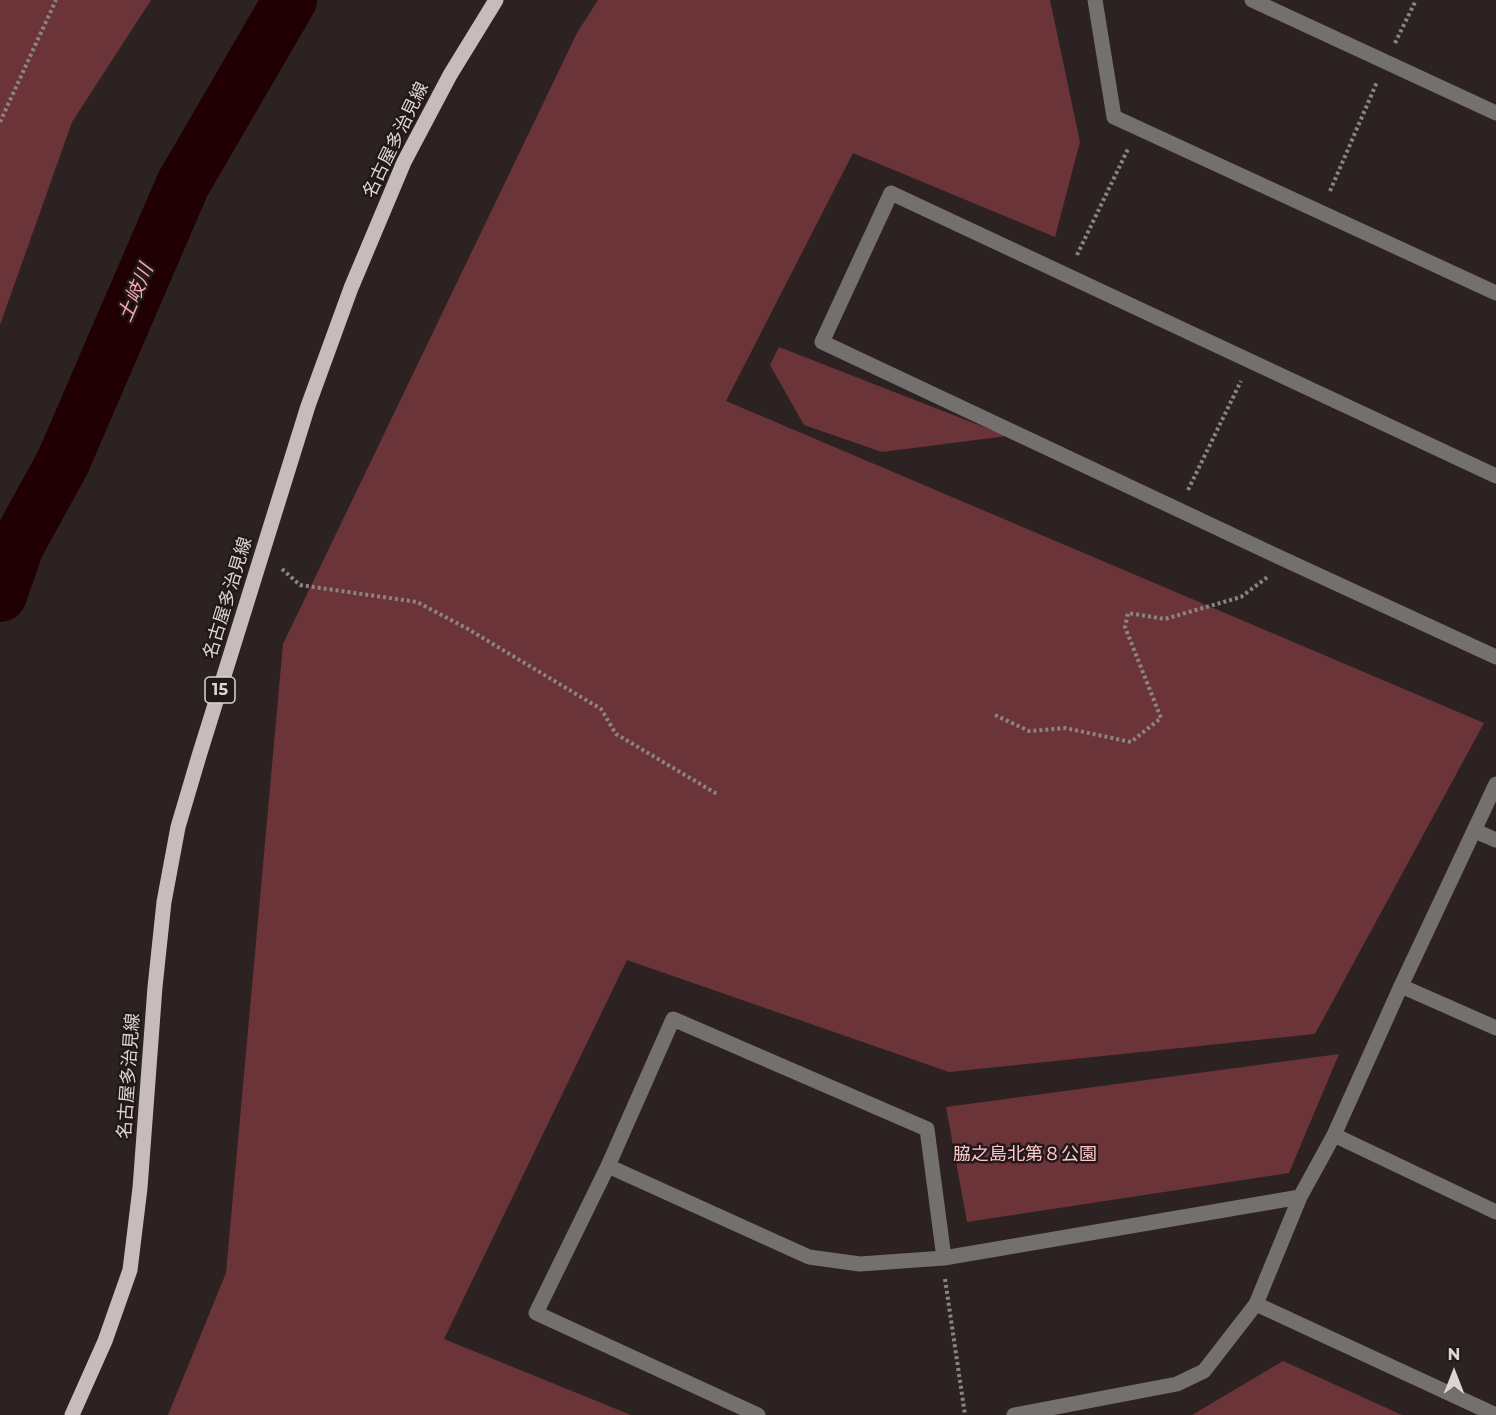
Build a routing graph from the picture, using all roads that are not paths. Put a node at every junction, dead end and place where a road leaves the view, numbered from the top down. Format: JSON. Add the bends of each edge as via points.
{"nodes":[{"id":1,"x":496,"y":0,"type":"edge"},
{"id":2,"x":1095,"y":0,"type":"edge"},
{"id":3,"x":1252,"y":0,"type":"edge"},
{"id":4,"x":1496,"y":113,"type":"edge"},
{"id":5,"x":1496,"y":293,"type":"edge"},
{"id":6,"x":1496,"y":476,"type":"edge"},
{"id":7,"x":1496,"y":657,"type":"edge"},
{"id":8,"x":1496,"y":784,"type":"edge"},
{"id":9,"x":1475,"y":831,"type":"junction"},
{"id":10,"x":1496,"y":840,"type":"edge"},
{"id":11,"x":1401,"y":986,"type":"junction"},
{"id":12,"x":1496,"y":1028,"type":"edge"},
{"id":13,"x":1334,"y":1135,"type":"junction"},
{"id":14,"x":608,"y":1166,"type":"junction"},
{"id":15,"x":1300,"y":1197,"type":"junction"},
{"id":16,"x":1496,"y":1212,"type":"edge"},
{"id":17,"x":944,"y":1258,"type":"junction"},
{"id":18,"x":1256,"y":1304,"type":"junction"},
{"id":19,"x":1496,"y":1414,"type":"edge"},
{"id":20,"x":72,"y":1415,"type":"edge"},
{"id":21,"x":758,"y":1415,"type":"edge"},
{"id":22,"x":1014,"y":1415,"type":"edge"}],
"edges":[{"from":1,"to":20,"type":"main road","name":"名古屋多治見線","number":"15","via":[[404,162],[351,288],[312,395],[178,827],[154,987],[141,1188],[130,1270],[105,1341]]},
{"from":2,"to":5,"type":"street","via":[[1114,117]]},
{"from":3,"to":4,"type":"street"},
{"from":6,"to":7,"type":"street","via":[[891,193],[822,342]]},
{"from":8,"to":9,"type":"street"},
{"from":9,"to":10,"type":"street"},
{"from":9,"to":11,"type":"street"},
{"from":11,"to":12,"type":"street"},
{"from":11,"to":13,"type":"street"},
{"from":13,"to":15,"type":"street"},
{"from":13,"to":16,"type":"street"},
{"from":14,"to":17,"type":"street","via":[[809,1257],[860,1264]]},
{"from":14,"to":17,"type":"street","via":[[673,1020],[927,1129]]},
{"from":14,"to":21,"type":"street","via":[[536,1313]]},
{"from":15,"to":17,"type":"street"},
{"from":15,"to":18,"type":"street"},
{"from":18,"to":19,"type":"street"},
{"from":18,"to":22,"type":"street","via":[[1204,1371],[1178,1384]]}]}
